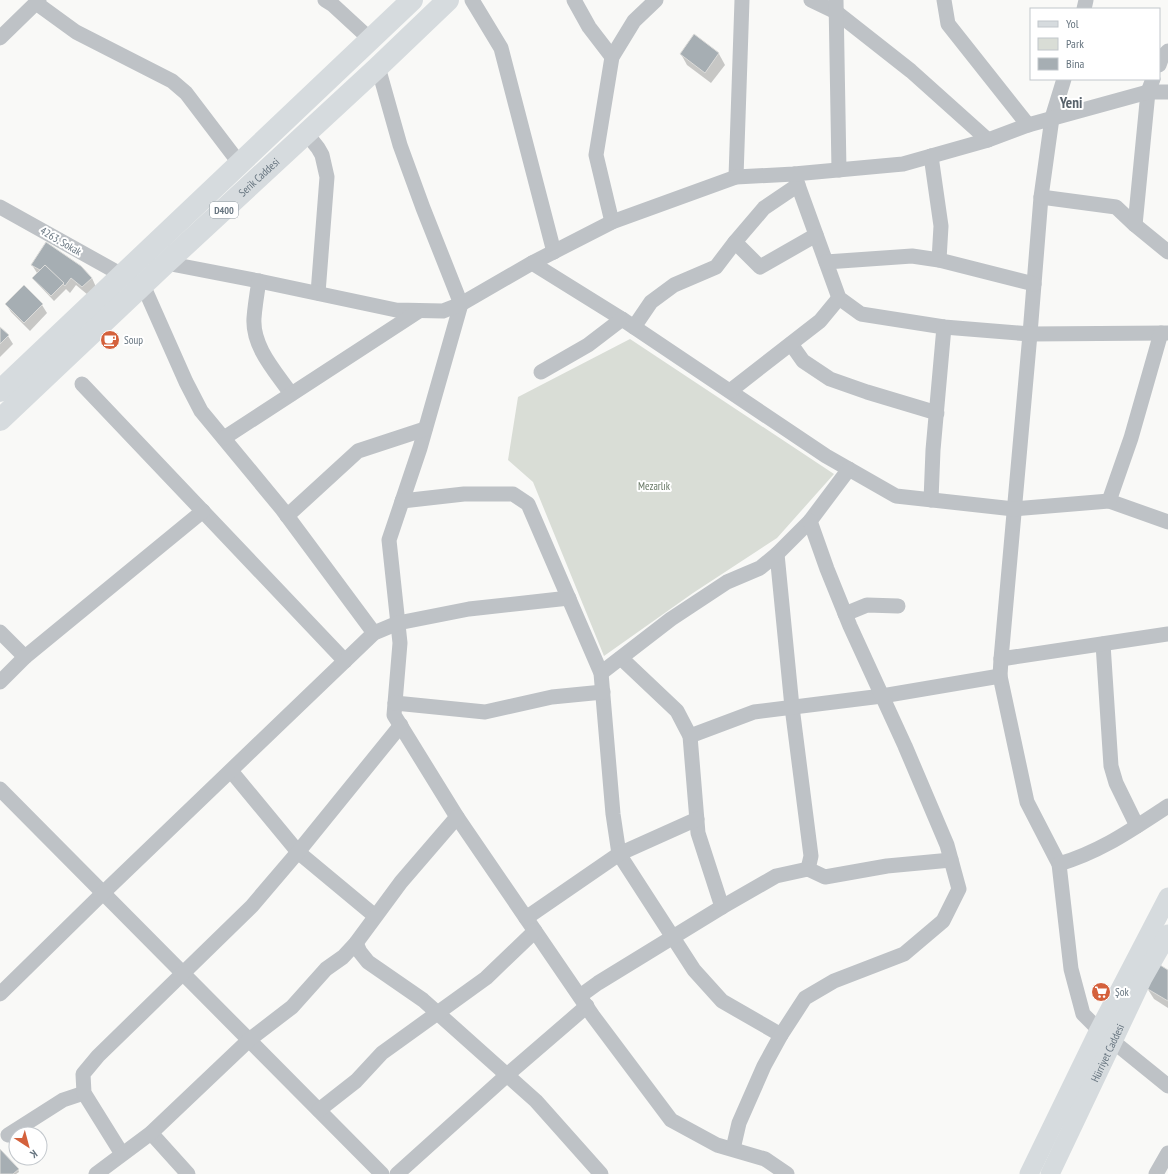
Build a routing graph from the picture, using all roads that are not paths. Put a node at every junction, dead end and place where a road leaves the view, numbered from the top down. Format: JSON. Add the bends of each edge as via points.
{"nodes":[{"id":1,"x":325,"y":0,"type":"edge"},
{"id":2,"x":412,"y":0,"type":"edge"},
{"id":3,"x":448,"y":0,"type":"edge"},
{"id":4,"x":472,"y":0,"type":"edge"},
{"id":5,"x":574,"y":0,"type":"edge"},
{"id":6,"x":656,"y":0,"type":"edge"},
{"id":7,"x":742,"y":0,"type":"edge"},
{"id":8,"x":811,"y":0,"type":"edge"},
{"id":9,"x":944,"y":0,"type":"edge"},
{"id":10,"x":38,"y":1,"type":"edge"},
{"id":11,"x":836,"y":6,"type":"edge"},
{"id":12,"x":0,"y":38,"type":"edge"},
{"id":13,"x":371,"y":40,"type":"junction"},
{"id":14,"x":1168,"y":52,"type":"edge"},
{"id":15,"x":612,"y":57,"type":"junction"},
{"id":16,"x":1160,"y":62,"type":"edge"},
{"id":17,"x":378,"y":67,"type":"junction"},
{"id":18,"x":1064,"y":80,"type":"edge"},
{"id":19,"x":1151,"y":85,"type":"edge"},
{"id":20,"x":1168,"y":92,"type":"edge"},
{"id":21,"x":1052,"y":118,"type":"junction"},
{"id":22,"x":1028,"y":125,"type":"junction"},
{"id":23,"x":306,"y":133,"type":"junction"},
{"id":24,"x":988,"y":140,"type":"junction"},
{"id":25,"x":931,"y":156,"type":"junction"},
{"id":26,"x":240,"y":164,"type":"junction"},
{"id":27,"x":839,"y":170,"type":"junction"},
{"id":28,"x":736,"y":177,"type":"junction"},
{"id":29,"x":796,"y":179,"type":"junction"},
{"id":30,"x":1041,"y":197,"type":"junction"},
{"id":31,"x":0,"y":207,"type":"edge"},
{"id":32,"x":612,"y":222,"type":"junction"},
{"id":33,"x":1134,"y":225,"type":"junction"},
{"id":34,"x":816,"y":235,"type":"junction"},
{"id":35,"x":734,"y":242,"type":"junction"},
{"id":36,"x":554,"y":252,"type":"junction"},
{"id":37,"x":1168,"y":252,"type":"edge"},
{"id":38,"x":939,"y":260,"type":"junction"},
{"id":39,"x":826,"y":262,"type":"junction"},
{"id":40,"x":166,"y":263,"type":"junction"},
{"id":41,"x":532,"y":263,"type":"junction"},
{"id":42,"x":122,"y":276,"type":"junction"},
{"id":43,"x":259,"y":281,"type":"junction"},
{"id":44,"x":1034,"y":284,"type":"junction"},
{"id":45,"x":143,"y":285,"type":"junction"},
{"id":46,"x":318,"y":293,"type":"junction"},
{"id":47,"x":839,"y":298,"type":"junction"},
{"id":48,"x":461,"y":304,"type":"junction"},
{"id":49,"x":419,"y":311,"type":"junction"},
{"id":50,"x":628,"y":323,"type":"junction"},
{"id":51,"x":944,"y":327,"type":"junction"},
{"id":52,"x":1164,"y":333,"type":"edge"},
{"id":53,"x":1030,"y":334,"type":"junction"},
{"id":54,"x":791,"y":344,"type":"junction"},
{"id":55,"x":542,"y":372,"type":"dead end"},
{"id":56,"x":82,"y":384,"type":"dead end"},
{"id":57,"x":730,"y":391,"type":"junction"},
{"id":58,"x":0,"y":392,"type":"edge"},
{"id":59,"x":291,"y":394,"type":"junction"},
{"id":60,"x":937,"y":413,"type":"junction"},
{"id":61,"x":0,"y":420,"type":"edge"},
{"id":62,"x":425,"y":428,"type":"junction"},
{"id":63,"x":224,"y":438,"type":"junction"},
{"id":64,"x":849,"y":469,"type":"junction"},
{"id":65,"x":931,"y":500,"type":"junction"},
{"id":66,"x":1110,"y":501,"type":"junction"},
{"id":67,"x":402,"y":502,"type":"junction"},
{"id":68,"x":1014,"y":509,"type":"junction"},
{"id":69,"x":203,"y":511,"type":"junction"},
{"id":70,"x":287,"y":516,"type":"junction"},
{"id":71,"x":810,"y":521,"type":"junction"},
{"id":72,"x":1168,"y":522,"type":"edge"},
{"id":73,"x":777,"y":554,"type":"junction"},
{"id":74,"x":568,"y":598,"type":"junction"},
{"id":75,"x":898,"y":606,"type":"dead end"},
{"id":76,"x":845,"y":614,"type":"junction"},
{"id":77,"x":398,"y":623,"type":"junction"},
{"id":78,"x":0,"y":632,"type":"edge"},
{"id":79,"x":374,"y":633,"type":"junction"},
{"id":80,"x":1168,"y":634,"type":"edge"},
{"id":81,"x":1103,"y":644,"type":"junction"},
{"id":82,"x":25,"y":657,"type":"junction"},
{"id":83,"x":621,"y":658,"type":"junction"},
{"id":84,"x":1000,"y":659,"type":"junction"},
{"id":85,"x":345,"y":661,"type":"junction"},
{"id":86,"x":601,"y":673,"type":"junction"},
{"id":87,"x":1000,"y":676,"type":"junction"},
{"id":88,"x":0,"y":682,"type":"edge"},
{"id":89,"x":603,"y":692,"type":"junction"},
{"id":90,"x":882,"y":696,"type":"junction"},
{"id":91,"x":395,"y":703,"type":"junction"},
{"id":92,"x":792,"y":707,"type":"junction"},
{"id":93,"x":401,"y":725,"type":"junction"},
{"id":94,"x":690,"y":736,"type":"junction"},
{"id":95,"x":231,"y":771,"type":"junction"},
{"id":96,"x":0,"y":789,"type":"edge"},
{"id":97,"x":1168,"y":806,"type":"edge"},
{"id":98,"x":456,"y":817,"type":"junction"},
{"id":99,"x":697,"y":819,"type":"junction"},
{"id":100,"x":1137,"y":826,"type":"junction"},
{"id":101,"x":298,"y":852,"type":"junction"},
{"id":102,"x":619,"y":854,"type":"junction"},
{"id":103,"x":951,"y":860,"type":"junction"},
{"id":104,"x":1059,"y":864,"type":"junction"},
{"id":105,"x":808,"y":869,"type":"junction"},
{"id":106,"x":103,"y":893,"type":"junction"},
{"id":107,"x":1168,"y":898,"type":"edge"},
{"id":108,"x":722,"y":907,"type":"junction"},
{"id":109,"x":375,"y":916,"type":"junction"},
{"id":110,"x":526,"y":918,"type":"junction"},
{"id":111,"x":535,"y":931,"type":"junction"},
{"id":112,"x":1168,"y":934,"type":"edge"},
{"id":113,"x":672,"y":937,"type":"junction"},
{"id":114,"x":356,"y":943,"type":"junction"},
{"id":115,"x":183,"y":973,"type":"junction"},
{"id":116,"x":0,"y":994,"type":"edge"},
{"id":117,"x":583,"y":1002,"type":"junction"},
{"id":118,"x":437,"y":1012,"type":"junction"},
{"id":119,"x":781,"y":1035,"type":"junction"},
{"id":120,"x":1106,"y":1035,"type":"junction"},
{"id":121,"x":249,"y":1040,"type":"junction"},
{"id":122,"x":507,"y":1075,"type":"junction"},
{"id":123,"x":1168,"y":1086,"type":"edge"},
{"id":124,"x":84,"y":1092,"type":"junction"},
{"id":125,"x":319,"y":1110,"type":"junction"},
{"id":126,"x":22,"y":1126,"type":"edge"},
{"id":127,"x":150,"y":1133,"type":"junction"},
{"id":128,"x":733,"y":1149,"type":"junction"},
{"id":129,"x":1168,"y":1153,"type":"edge"},
{"id":130,"x":122,"y":1154,"type":"junction"},
{"id":131,"x":96,"y":1174,"type":"edge"},
{"id":132,"x":188,"y":1174,"type":"edge"},
{"id":133,"x":382,"y":1174,"type":"edge"},
{"id":134,"x":397,"y":1174,"type":"edge"},
{"id":135,"x":601,"y":1174,"type":"edge"},
{"id":136,"x":787,"y":1174,"type":"edge"},
{"id":137,"x":1029,"y":1174,"type":"edge"},
{"id":138,"x":1050,"y":1174,"type":"edge"},
{"id":139,"x":1156,"y":1174,"type":"edge"}],
"edges":[{"from":1,"to":13,"type":"street","via":[[334,5]]},
{"from":2,"to":13,"type":"highway","name":"Serik Caddesi","number":"D400"},
{"from":3,"to":17,"type":"highway","name":"Serik Caddesi","number":"D400"},
{"from":4,"to":36,"type":"street","via":[[501,48]]},
{"from":5,"to":15,"type":"street","via":[[589,27]]},
{"from":6,"to":15,"type":"street","via":[[634,21]]},
{"from":7,"to":28,"type":"street"},
{"from":8,"to":11,"type":"street"},
{"from":9,"to":22,"type":"street","via":[[948,24]]},
{"from":10,"to":12,"type":"street"},
{"from":10,"to":26,"type":"street","via":[[76,32],[172,81],[186,93]]},
{"from":11,"to":24,"type":"street"},
{"from":11,"to":27,"type":"street"},
{"from":13,"to":26,"type":"highway","name":"Serik Caddesi","number":"D400"},
{"from":14,"to":16,"type":"street"},
{"from":15,"to":32,"type":"street","via":[[596,155]]},
{"from":17,"to":23,"type":"highway","name":"Serik Caddesi","number":"D400"},
{"from":17,"to":48,"type":"street","via":[[400,145]]},
{"from":18,"to":21,"type":"street"},
{"from":19,"to":20,"type":"street"},
{"from":19,"to":21,"type":"street"},
{"from":19,"to":33,"type":"street"},
{"from":21,"to":22,"type":"street"},
{"from":21,"to":30,"type":"street"},
{"from":22,"to":24,"type":"street"},
{"from":23,"to":40,"type":"highway","name":"Serik Caddesi","number":"D400"},
{"from":23,"to":46,"type":"street","via":[[322,155],[327,177]]},
{"from":24,"to":25,"type":"street"},
{"from":25,"to":27,"type":"street","via":[[903,164]]},
{"from":25,"to":38,"type":"street","via":[[941,226]]},
{"from":26,"to":42,"type":"highway","name":"Serik Caddesi","number":"D400"},
{"from":27,"to":29,"type":"street"},
{"from":28,"to":29,"type":"street"},
{"from":28,"to":32,"type":"street"},
{"from":29,"to":34,"type":"street"},
{"from":29,"to":35,"type":"street","via":[[764,208]]},
{"from":30,"to":33,"type":"street","via":[[1116,207]]},
{"from":30,"to":44,"type":"street"},
{"from":31,"to":42,"type":"street","name":"4263. Sokak"},
{"from":32,"to":36,"type":"street"},
{"from":33,"to":37,"type":"street"},
{"from":34,"to":35,"type":"street","via":[[760,267]]},
{"from":34,"to":39,"type":"street"},
{"from":35,"to":50,"type":"street","via":[[716,268],[674,285]]},
{"from":36,"to":41,"type":"street"},
{"from":38,"to":39,"type":"street","via":[[912,256]]},
{"from":38,"to":44,"type":"street"},
{"from":39,"to":47,"type":"street"},
{"from":40,"to":43,"type":"street"},
{"from":40,"to":45,"type":"highway","name":"Serik Caddesi","number":"D400"},
{"from":41,"to":48,"type":"street"},
{"from":41,"to":50,"type":"street"},
{"from":42,"to":58,"type":"highway","name":"Serik Caddesi","number":"D400"},
{"from":43,"to":46,"type":"street"},
{"from":43,"to":59,"type":"street","via":[[254,319],[256,334],[265,356]]},
{"from":44,"to":53,"type":"street"},
{"from":45,"to":61,"type":"highway","name":"Serik Caddesi","number":"D400"},
{"from":45,"to":63,"type":"street","via":[[201,411]]},
{"from":46,"to":49,"type":"street","via":[[396,310]]},
{"from":47,"to":51,"type":"street","via":[[861,314]]},
{"from":47,"to":54,"type":"street","via":[[820,321]]},
{"from":48,"to":49,"type":"street","via":[[443,312]]},
{"from":48,"to":62,"type":"street"},
{"from":49,"to":59,"type":"street"},
{"from":50,"to":55,"type":"street"},
{"from":50,"to":57,"type":"street"},
{"from":51,"to":53,"type":"street"},
{"from":51,"to":60,"type":"street"},
{"from":52,"to":53,"type":"street"},
{"from":52,"to":66,"type":"street"},
{"from":53,"to":68,"type":"street"},
{"from":54,"to":57,"type":"street"},
{"from":54,"to":60,"type":"street","via":[[803,361],[830,379]]},
{"from":56,"to":69,"type":"street"},
{"from":57,"to":64,"type":"street"},
{"from":59,"to":63,"type":"street"},
{"from":60,"to":65,"type":"street"},
{"from":62,"to":67,"type":"street"},
{"from":62,"to":70,"type":"street","via":[[358,451]]},
{"from":63,"to":70,"type":"street"},
{"from":64,"to":65,"type":"street","via":[[896,496]]},
{"from":64,"to":71,"type":"street"},
{"from":65,"to":68,"type":"street"},
{"from":66,"to":68,"type":"street"},
{"from":66,"to":72,"type":"street"},
{"from":67,"to":74,"type":"street","via":[[464,494],[512,494],[528,504]]},
{"from":67,"to":77,"type":"street","via":[[389,540]]},
{"from":68,"to":84,"type":"street"},
{"from":69,"to":82,"type":"street"},
{"from":69,"to":85,"type":"street"},
{"from":70,"to":79,"type":"street"},
{"from":71,"to":73,"type":"street"},
{"from":71,"to":76,"type":"street"},
{"from":73,"to":83,"type":"street","via":[[760,568],[727,582],[671,619]]},
{"from":73,"to":92,"type":"street"},
{"from":74,"to":77,"type":"street","via":[[468,609]]},
{"from":74,"to":86,"type":"street"},
{"from":75,"to":76,"type":"street","via":[[867,605]]},
{"from":76,"to":90,"type":"street"},
{"from":77,"to":79,"type":"street"},
{"from":77,"to":91,"type":"street","via":[[400,643]]},
{"from":78,"to":82,"type":"street"},
{"from":79,"to":85,"type":"street"},
{"from":80,"to":81,"type":"street"},
{"from":81,"to":84,"type":"street"},
{"from":81,"to":100,"type":"street","via":[[1111,766],[1116,784]]},
{"from":82,"to":88,"type":"street"},
{"from":83,"to":86,"type":"street"},
{"from":83,"to":94,"type":"street","via":[[677,711]]},
{"from":84,"to":87,"type":"street"},
{"from":85,"to":95,"type":"street"},
{"from":86,"to":89,"type":"street"},
{"from":87,"to":90,"type":"street"},
{"from":87,"to":104,"type":"street","via":[[1027,802]]},
{"from":89,"to":91,"type":"street","via":[[552,697],[485,712]]},
{"from":89,"to":102,"type":"street","via":[[613,814]]},
{"from":90,"to":92,"type":"street"},
{"from":90,"to":103,"type":"street","via":[[947,845]]},
{"from":91,"to":93,"type":"street","via":[[394,715]]},
{"from":92,"to":94,"type":"street","via":[[754,712]]},
{"from":92,"to":105,"type":"street","via":[[811,856]]},
{"from":93,"to":98,"type":"street"},
{"from":93,"to":101,"type":"street"},
{"from":94,"to":99,"type":"street"},
{"from":95,"to":101,"type":"street"},
{"from":95,"to":106,"type":"street"},
{"from":96,"to":106,"type":"street"},
{"from":97,"to":100,"type":"street"},
{"from":98,"to":109,"type":"street"},
{"from":98,"to":110,"type":"street"},
{"from":99,"to":102,"type":"street"},
{"from":99,"to":108,"type":"street","via":[[698,834]]},
{"from":100,"to":104,"type":"street","via":[[1086,855]]},
{"from":101,"to":109,"type":"street"},
{"from":101,"to":115,"type":"street","via":[[252,906]]},
{"from":102,"to":110,"type":"street"},
{"from":102,"to":113,"type":"street"},
{"from":103,"to":105,"type":"street","via":[[887,866],[825,877]]},
{"from":103,"to":119,"type":"street","via":[[959,890],[943,921],[904,954],[834,981],[805,998]]},
{"from":104,"to":120,"type":"street","via":[[1070,969],[1083,1014]]},
{"from":105,"to":108,"type":"street","via":[[776,876]]},
{"from":106,"to":115,"type":"street"},
{"from":106,"to":116,"type":"street"},
{"from":107,"to":120,"type":"main road"},
{"from":108,"to":113,"type":"street"},
{"from":109,"to":114,"type":"street"},
{"from":110,"to":111,"type":"street"},
{"from":111,"to":117,"type":"street"},
{"from":111,"to":118,"type":"street","via":[[486,978]]},
{"from":112,"to":120,"type":"main road","name":"Hürriyet Caddesi"},
{"from":113,"to":117,"type":"street","via":[[598,983]]},
{"from":113,"to":119,"type":"street","via":[[694,970],[722,1001]]},
{"from":114,"to":118,"type":"street","via":[[368,962],[424,1000]]},
{"from":114,"to":121,"type":"street","via":[[343,957],[326,969],[292,1007]]},
{"from":115,"to":121,"type":"street"},
{"from":115,"to":124,"type":"street","via":[[82,1074]]},
{"from":117,"to":122,"type":"street"},
{"from":117,"to":128,"type":"street","via":[[671,1120],[717,1145]]},
{"from":118,"to":122,"type":"street"},
{"from":118,"to":125,"type":"street","via":[[382,1053],[356,1081]]},
{"from":119,"to":128,"type":"street","via":[[739,1123]]},
{"from":120,"to":123,"type":"street"},
{"from":120,"to":137,"type":"main road"},
{"from":120,"to":138,"type":"main road","name":"Hürriyet Caddesi"},
{"from":121,"to":125,"type":"street"},
{"from":121,"to":127,"type":"street"},
{"from":122,"to":134,"type":"street"},
{"from":122,"to":135,"type":"street","via":[[536,1101]]},
{"from":124,"to":126,"type":"street","via":[[63,1100]]},
{"from":124,"to":130,"type":"street"},
{"from":125,"to":133,"type":"street"},
{"from":127,"to":130,"type":"street"},
{"from":127,"to":132,"type":"street"},
{"from":128,"to":136,"type":"street","via":[[765,1159]]},
{"from":129,"to":139,"type":"street"},
{"from":130,"to":131,"type":"street"}]}
